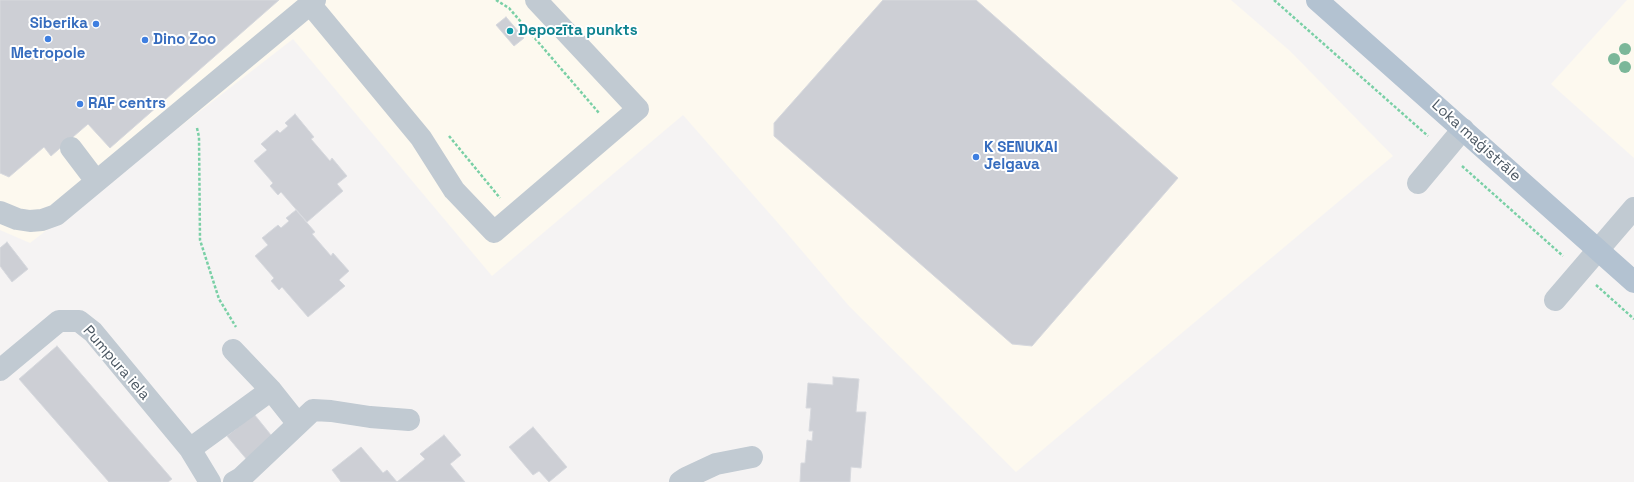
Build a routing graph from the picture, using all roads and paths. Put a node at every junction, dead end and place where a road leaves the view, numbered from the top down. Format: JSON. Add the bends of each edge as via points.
{"nodes":[{"id":1,"x":496,"y":0,"type":"edge"},
{"id":2,"x":536,"y":0,"type":"edge"},
{"id":3,"x":1317,"y":0,"type":"edge"},
{"id":4,"x":312,"y":2,"type":"edge"},
{"id":5,"x":192,"y":102,"type":"junction"},
{"id":6,"x":1463,"y":129,"type":"junction"},
{"id":7,"x":614,"y":130,"type":"junction"},
{"id":8,"x":448,"y":135,"type":"dead end"},
{"id":9,"x":71,"y":148,"type":"dead end"},
{"id":10,"x":96,"y":181,"type":"junction"},
{"id":11,"x":1418,"y":183,"type":"dead end"},
{"id":12,"x":1634,"y":208,"type":"edge"},
{"id":13,"x":0,"y":212,"type":"edge"},
{"id":14,"x":514,"y":215,"type":"junction"},
{"id":15,"x":1598,"y":249,"type":"junction"},
{"id":16,"x":1634,"y":282,"type":"edge"},
{"id":17,"x":1555,"y":300,"type":"dead end"},
{"id":18,"x":235,"y":340,"type":"joint"},
{"id":19,"x":0,"y":370,"type":"edge"},
{"id":20,"x":270,"y":390,"type":"junction"},
{"id":21,"x":409,"y":420,"type":"dead end"},
{"id":22,"x":298,"y":424,"type":"junction"},
{"id":23,"x":190,"y":449,"type":"junction"},
{"id":24,"x":752,"y":456,"type":"dead end"},
{"id":25,"x":241,"y":481,"type":"edge"},
{"id":26,"x":210,"y":482,"type":"edge"},
{"id":27,"x":680,"y":482,"type":"edge"}],
"edges":[{"from":1,"to":7,"type":"path","via":[[509,8]]},
{"from":2,"to":7,"type":"street","via":[[638,109]]},
{"from":3,"to":6,"type":"main road","name":"Loka maģistrāle"},
{"from":4,"to":5,"type":"street"},
{"from":4,"to":14,"type":"street","via":[[421,138],[454,190],[494,232]]},
{"from":5,"to":10,"type":"street"},
{"from":5,"to":18,"type":"path","via":[[199,137],[200,240]]},
{"from":6,"to":11,"type":"street"},
{"from":6,"to":15,"type":"main road","name":"Loka maģistrāle"},
{"from":7,"to":14,"type":"street"},
{"from":8,"to":14,"type":"path"},
{"from":9,"to":10,"type":"street"},
{"from":10,"to":13,"type":"street","via":[[56,215],[42,220],[17,219]]},
{"from":12,"to":15,"type":"street"},
{"from":15,"to":16,"type":"main road","name":"Loka maģistrāle"},
{"from":15,"to":17,"type":"street"},
{"from":18,"to":20,"type":"street"},
{"from":19,"to":23,"type":"street","name":"Pumpura iela","via":[[58,321],[79,321],[93,332]]},
{"from":20,"to":22,"type":"street"},
{"from":20,"to":23,"type":"street"},
{"from":21,"to":22,"type":"street","via":[[313,410]]},
{"from":22,"to":25,"type":"street"},
{"from":23,"to":26,"type":"street","name":"Pumpura iela"},
{"from":24,"to":27,"type":"street","via":[[716,464]]}]}
